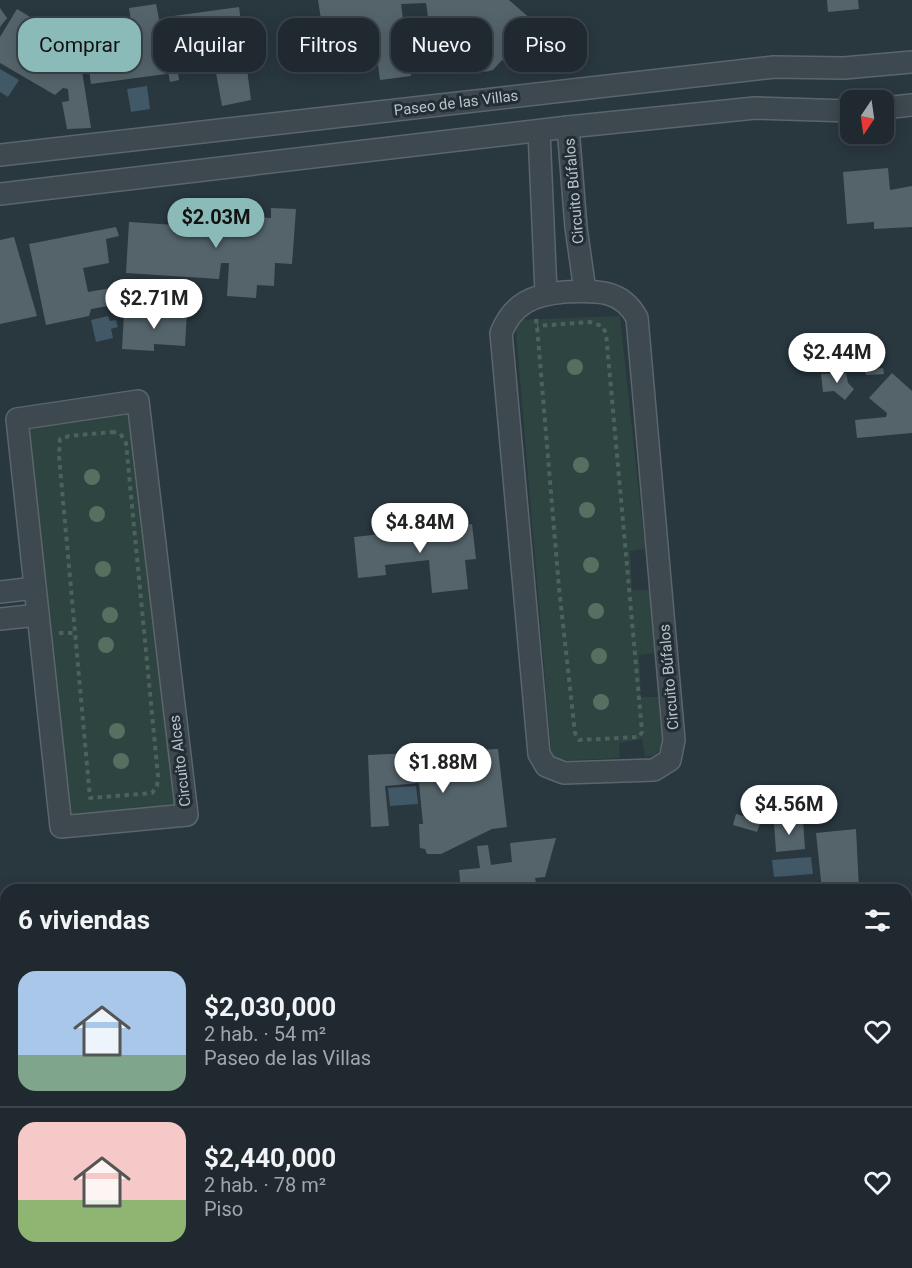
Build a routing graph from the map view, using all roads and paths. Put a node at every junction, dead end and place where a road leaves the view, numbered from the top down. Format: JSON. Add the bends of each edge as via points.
{"nodes":[{"id":1,"x":912,"y":62,"type":"edge"},
{"id":2,"x":912,"y":105,"type":"edge"},
{"id":3,"x":894,"y":107,"type":"edge"},
{"id":4,"x":840,"y":111,"type":"edge"},
{"id":5,"x":568,"y":127,"type":"junction"},
{"id":6,"x":539,"y":131,"type":"junction"},
{"id":7,"x":0,"y":155,"type":"edge"},
{"id":8,"x":0,"y":194,"type":"edge"},
{"id":9,"x":576,"y":227,"type":"junction"},
{"id":10,"x":543,"y":230,"type":"junction"},
{"id":11,"x":585,"y":291,"type":"junction"},
{"id":12,"x":540,"y":295,"type":"junction"},
{"id":13,"x":537,"y":327,"type":"junction"},
{"id":14,"x":35,"y":588,"type":"junction"},
{"id":15,"x":0,"y":592,"type":"edge"},
{"id":16,"x":38,"y":615,"type":"junction"},
{"id":17,"x":0,"y":619,"type":"edge"},
{"id":18,"x":90,"y":791,"type":"joint"}],
"edges":[{"from":1,"to":7,"type":"street","name":"Paseo de las Villas","via":[[844,68],[774,67]]},
{"from":2,"to":3,"type":"street"},
{"from":4,"to":5,"type":"street","via":[[755,108]]},
{"from":5,"to":6,"type":"street"},
{"from":5,"to":9,"type":"street","name":"Circuito Búfalos"},
{"from":6,"to":8,"type":"street"},
{"from":6,"to":10,"type":"street","name":"Circuito Búfalos"},
{"from":9,"to":10,"type":"street"},
{"from":9,"to":11,"type":"street","name":"Circuito Búfalos"},
{"from":10,"to":12,"type":"street","name":"Circuito Búfalos"},
{"from":11,"to":12,"type":"street","name":"Circuito Búfalos"},
{"from":11,"to":12,"type":"street","name":"Circuito Búfalos","via":[[618,297],[630,305],[637,318],[674,740],[670,760],[654,770],[564,773],[546,766],[539,753],[501,333],[512,312],[525,300]]},
{"from":12,"to":13,"type":"path"},
{"from":13,"to":13,"type":"path","via":[[575,733],[579,740],[639,737],[642,732],[637,669],[606,333],[602,326],[590,322]]},
{"from":14,"to":15,"type":"street"},
{"from":14,"to":16,"type":"street","name":"Circuito Alces"},
{"from":14,"to":16,"type":"street","name":"Circuito Alces","via":[[17,419],[138,401],[187,815],[61,827]]},
{"from":16,"to":17,"type":"street"},
{"from":18,"to":18,"type":"path","via":[[60,439],[112,432],[120,433],[126,443],[158,776],[152,793],[90,798]]}]}
